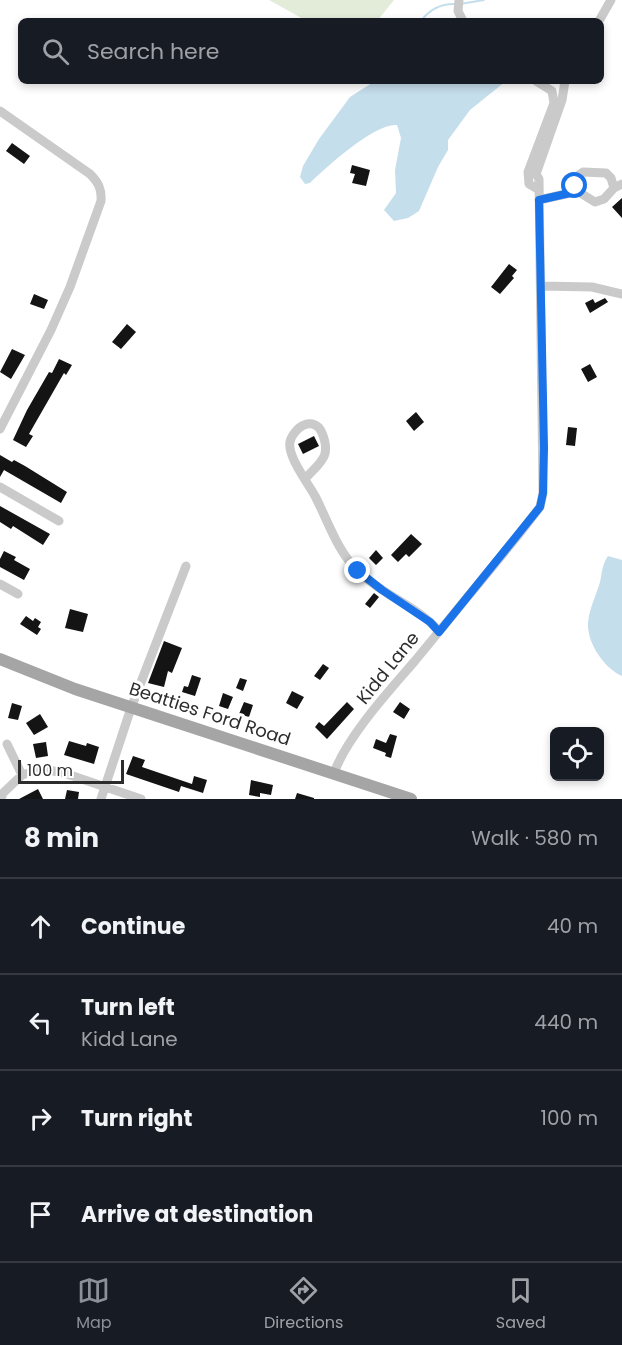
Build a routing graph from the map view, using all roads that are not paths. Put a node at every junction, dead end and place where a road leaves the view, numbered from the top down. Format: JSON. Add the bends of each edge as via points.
{"nodes":[{"id":1,"x":459,"y":0,"type":"edge"},
{"id":2,"x":611,"y":0,"type":"edge"},
{"id":3,"x":462,"y":18,"type":"edge"},
{"id":4,"x":601,"y":18,"type":"edge"},
{"id":5,"x":541,"y":84,"type":"edge"},
{"id":6,"x":565,"y":84,"type":"edge"},
{"id":7,"x":0,"y":111,"type":"edge"},
{"id":8,"x":618,"y":186,"type":"edge"},
{"id":9,"x":579,"y":191,"type":"junction"},
{"id":10,"x":539,"y":195,"type":"junction"},
{"id":11,"x":541,"y":286,"type":"junction"},
{"id":12,"x":622,"y":294,"type":"edge"},
{"id":13,"x":0,"y":429,"type":"edge"},
{"id":14,"x":305,"y":479,"type":"junction"},
{"id":15,"x":0,"y":487,"type":"edge"},
{"id":16,"x":59,"y":521,"type":"dead end"},
{"id":17,"x":186,"y":566,"type":"dead end"},
{"id":18,"x":0,"y":584,"type":"edge"},
{"id":19,"x":18,"y":594,"type":"dead end"},
{"id":20,"x":439,"y":632,"type":"junction"},
{"id":21,"x":0,"y":659,"type":"edge"},
{"id":22,"x":131,"y":708,"type":"junction"},
{"id":23,"x":7,"y":744,"type":"dead end"},
{"id":24,"x":334,"y":773,"type":"junction"},
{"id":25,"x":22,"y":775,"type":"junction"},
{"id":26,"x":104,"y":787,"type":"junction"},
{"id":27,"x":1,"y":799,"type":"edge"},
{"id":28,"x":101,"y":799,"type":"edge"},
{"id":29,"x":141,"y":799,"type":"edge"},
{"id":30,"x":411,"y":799,"type":"edge"}],
"edges":[{"from":1,"to":3,"type":"street"},
{"from":2,"to":4,"type":"street"},
{"from":5,"to":10,"type":"street","via":[[552,91],[555,103],[528,172],[529,184]]},
{"from":6,"to":10,"type":"street","name":"Kidd Lane","via":[[536,174]]},
{"from":7,"to":13,"type":"street","via":[[90,174],[102,194],[70,287]]},
{"from":8,"to":9,"type":"street","via":[[595,202]]},
{"from":8,"to":9,"type":"street","via":[[606,173],[583,172],[575,186]]},
{"from":9,"to":10,"type":"street"},
{"from":10,"to":11,"type":"street","name":"Kidd Lane"},
{"from":11,"to":12,"type":"street","via":[[592,287]]},
{"from":11,"to":20,"type":"street","name":"Kidd Lane","via":[[542,500],[529,522]]},
{"from":14,"to":14,"type":"street","via":[[290,442],[296,430],[304,424],[314,424],[320,429],[327,453]]},
{"from":14,"to":20,"type":"street","via":[[335,538],[358,571]]},
{"from":15,"to":16,"type":"street"},
{"from":17,"to":22,"type":"street"},
{"from":18,"to":19,"type":"street"},
{"from":20,"to":24,"type":"street","name":"Kidd Lane","via":[[374,710]]},
{"from":21,"to":22,"type":"main road","name":"Beatties Ford Road"},
{"from":22,"to":24,"type":"main road","name":"Beatties Ford Road"},
{"from":22,"to":26,"type":"street"},
{"from":23,"to":25,"type":"street"},
{"from":24,"to":30,"type":"main road","name":"Beatties Ford Road"},
{"from":25,"to":26,"type":"street","via":[[43,769]]},
{"from":25,"to":27,"type":"street"},
{"from":26,"to":28,"type":"street"},
{"from":26,"to":29,"type":"street"}]}
